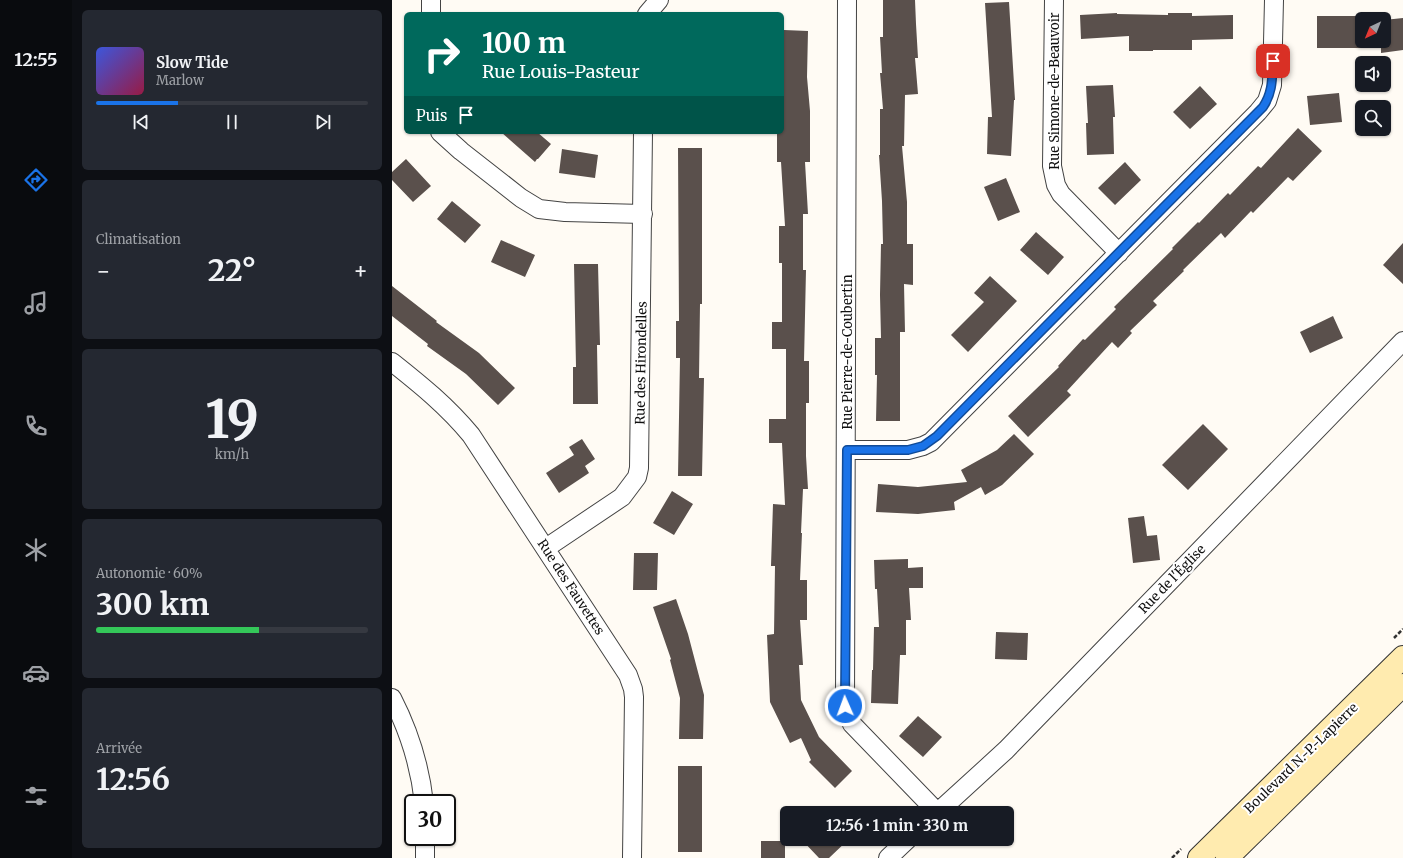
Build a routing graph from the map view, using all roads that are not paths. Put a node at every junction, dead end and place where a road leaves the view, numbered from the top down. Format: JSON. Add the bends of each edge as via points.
{"nodes":[{"id":1,"x":431,"y":0,"type":"edge"},
{"id":2,"x":659,"y":0,"type":"edge"},
{"id":3,"x":847,"y":0,"type":"edge"},
{"id":4,"x":1054,"y":0,"type":"edge"},
{"id":5,"x":1274,"y":0,"type":"edge"},
{"id":6,"x":431,"y":12,"type":"edge"},
{"id":7,"x":649,"y":12,"type":"edge"},
{"id":8,"x":442,"y":134,"type":"edge"},
{"id":9,"x":643,"y":134,"type":"edge"},
{"id":10,"x":643,"y":214,"type":"junction"},
{"id":11,"x":1119,"y":253,"type":"junction"},
{"id":12,"x":1403,"y":341,"type":"edge"},
{"id":13,"x":395,"y":370,"type":"edge"},
{"id":14,"x":847,"y":450,"type":"junction"},
{"id":15,"x":546,"y":548,"type":"junction"},
{"id":16,"x":1403,"y":657,"type":"edge"},
{"id":17,"x":1403,"y":685,"type":"edge"},
{"id":18,"x":392,"y":698,"type":"edge"},
{"id":19,"x":423,"y":794,"type":"edge"},
{"id":20,"x":930,"y":806,"type":"edge"},
{"id":21,"x":945,"y":806,"type":"edge"},
{"id":22,"x":425,"y":846,"type":"edge"},
{"id":23,"x":901,"y":846,"type":"edge"},
{"id":24,"x":425,"y":858,"type":"edge"},
{"id":25,"x":632,"y":858,"type":"edge"},
{"id":26,"x":888,"y":858,"type":"edge"},
{"id":27,"x":1199,"y":858,"type":"edge"},
{"id":28,"x":1227,"y":858,"type":"edge"}],
"edges":[{"from":1,"to":6,"type":"street"},
{"from":2,"to":7,"type":"street"},
{"from":3,"to":14,"type":"street","name":"Rue Pierre-de-Coubertin"},
{"from":4,"to":11,"type":"street","name":"Rue Simone-de-Beauvoir","via":[[1053,176],[1065,199]]},
{"from":5,"to":11,"type":"street","via":[[1272,84],[1267,101]]},
{"from":8,"to":10,"type":"street","via":[[521,198],[539,209]]},
{"from":9,"to":10,"type":"street","name":"Rue des Hirondelles"},
{"from":10,"to":15,"type":"street","name":"Rue des Hirondelles","via":[[639,468],[634,482],[622,497]]},
{"from":11,"to":14,"type":"street","via":[[931,442],[908,450]]},
{"from":12,"to":21,"type":"street","name":"Rue de l'Église","via":[[1011,744]]},
{"from":13,"to":15,"type":"street","name":"Rue des Fauvettes","via":[[440,402],[462,424]]},
{"from":14,"to":20,"type":"street","name":"Rue Pierre-de-Coubertin","via":[[847,711],[852,724]]},
{"from":15,"to":25,"type":"street","name":"Rue des Fauvettes","via":[[631,681],[634,707]]},
{"from":16,"to":27,"type":"street","name":"Boulevard N.-P.-Lapierre"},
{"from":17,"to":28,"type":"street","name":"Boulevard N.-P.-Lapierre"},
{"from":18,"to":19,"type":"street","via":[[416,758]]},
{"from":22,"to":24,"type":"street"},
{"from":23,"to":26,"type":"street"}]}
